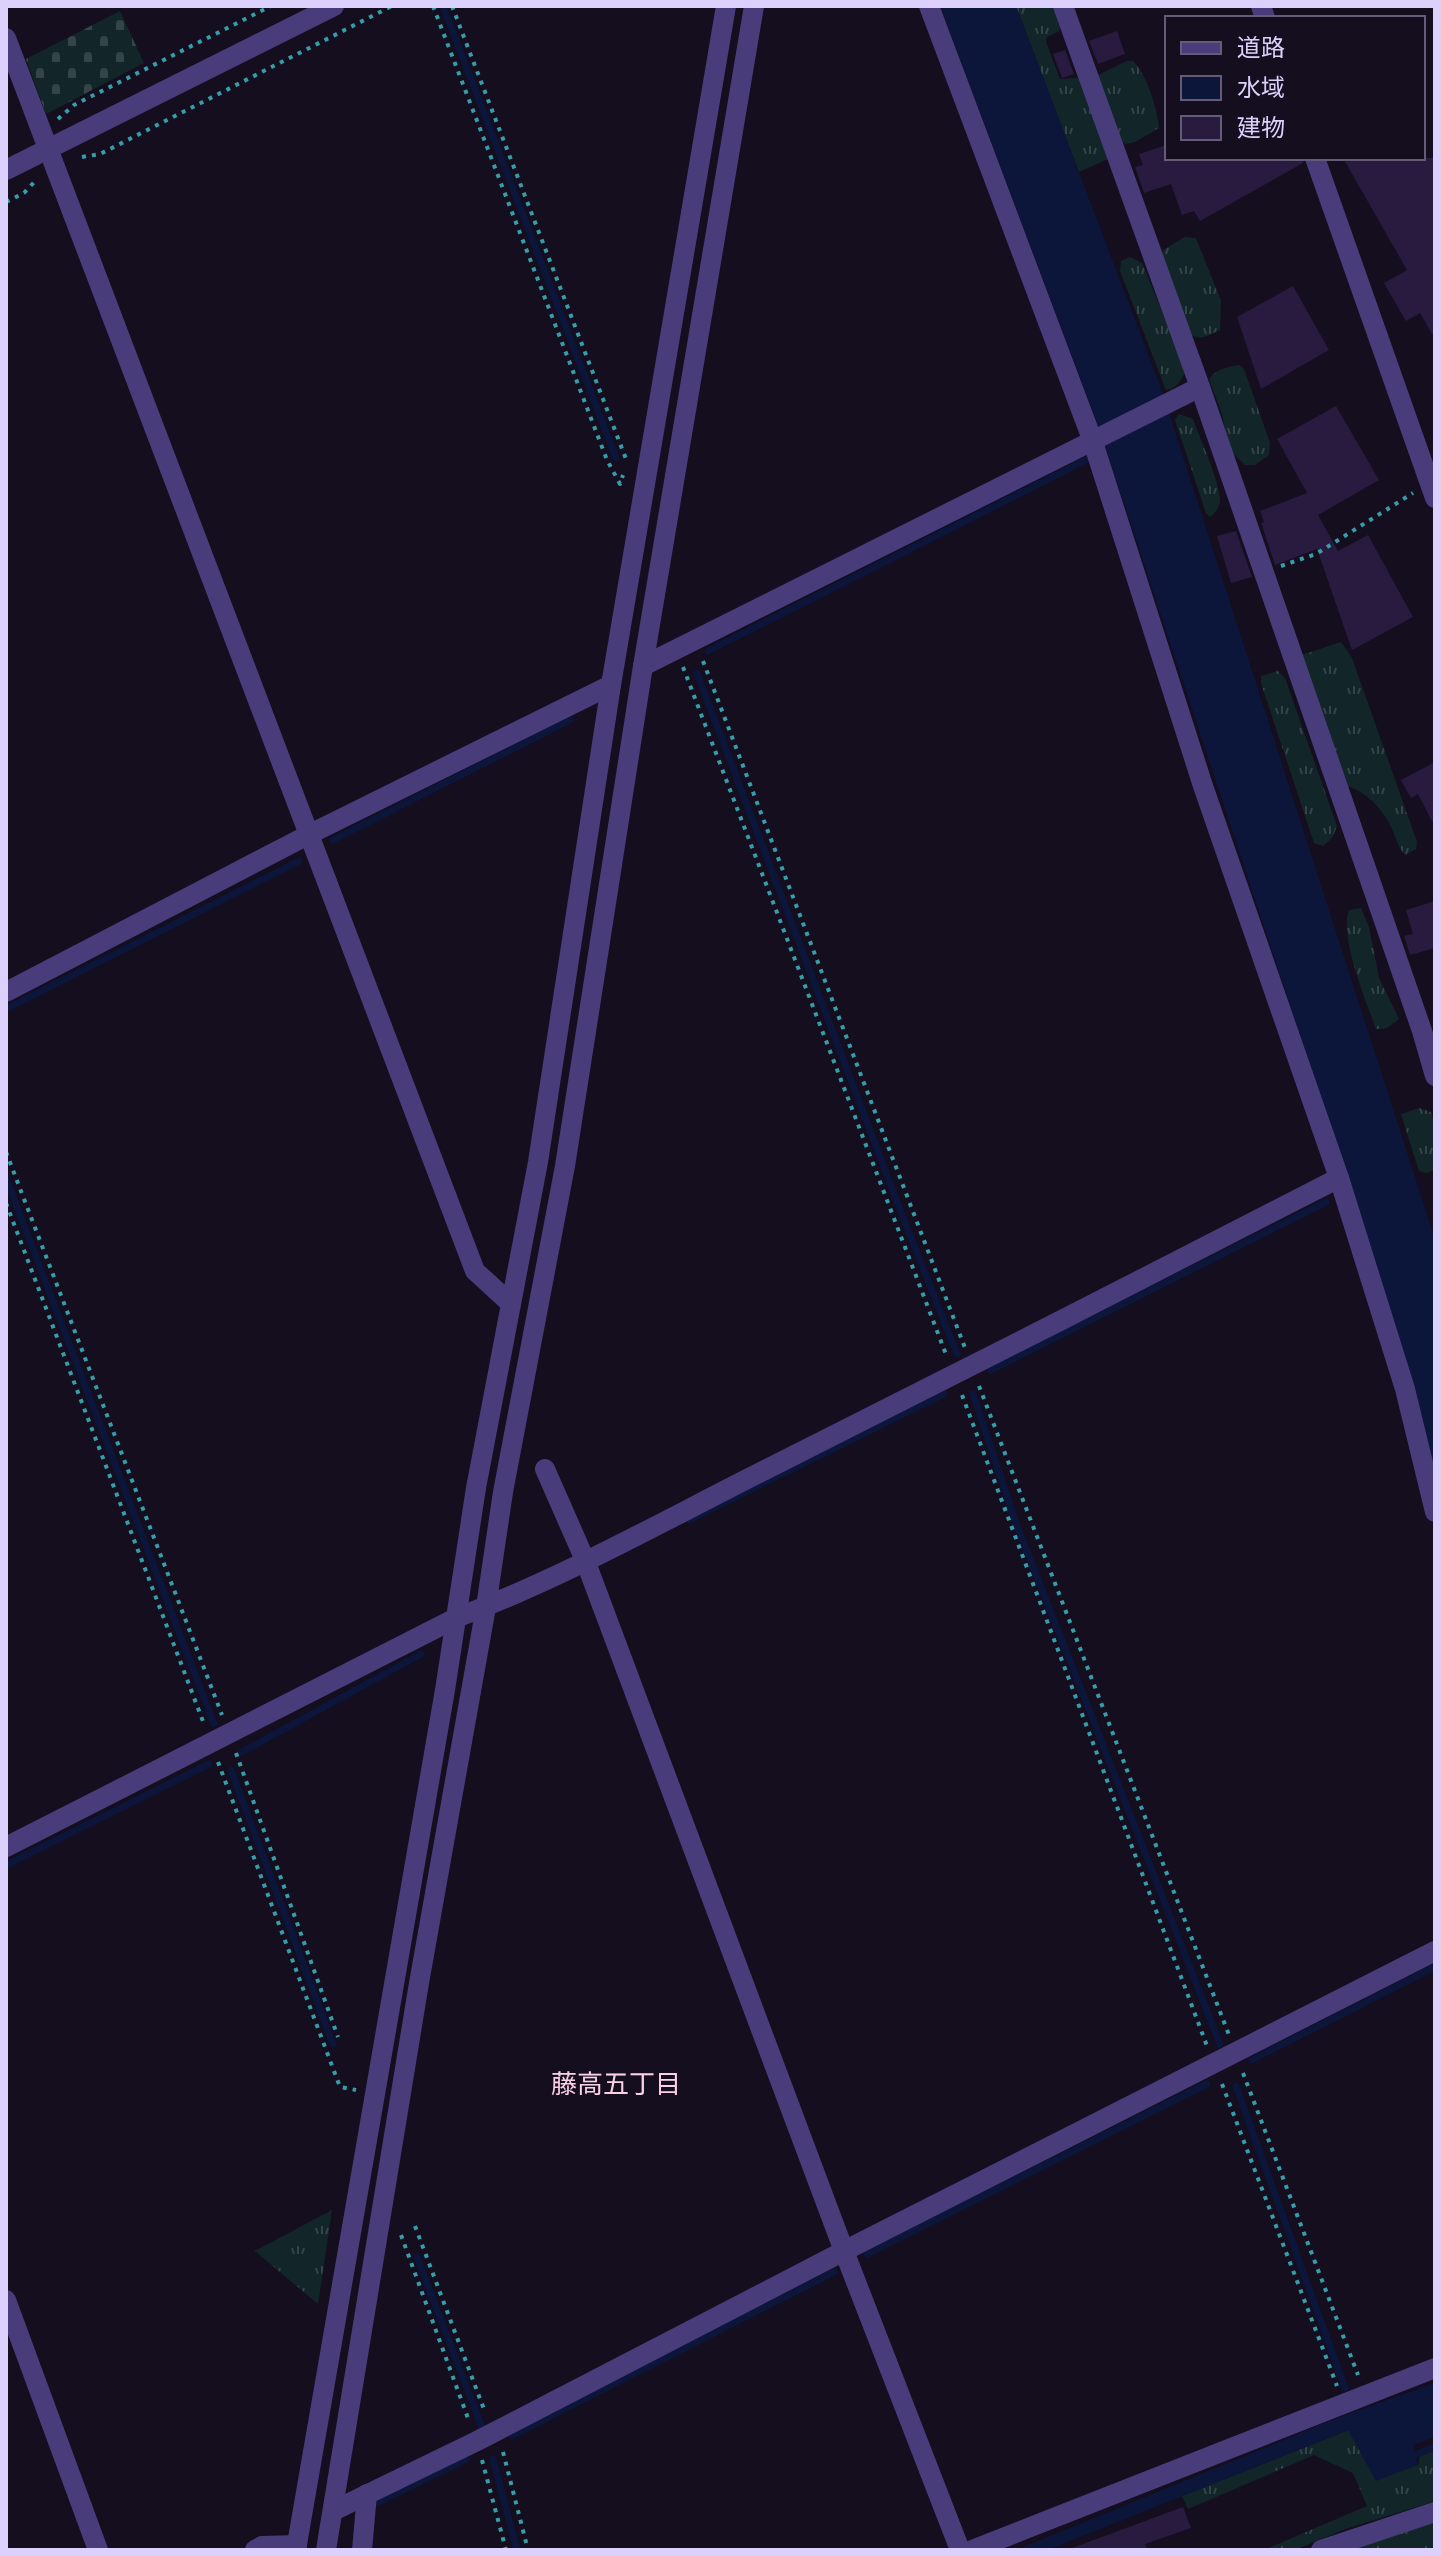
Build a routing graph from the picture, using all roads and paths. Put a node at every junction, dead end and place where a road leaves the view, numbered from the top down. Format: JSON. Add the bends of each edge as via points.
{"nodes":[{"id":1,"x":271,"y":6,"type":"edge"},
{"id":2,"x":334,"y":6,"type":"edge"},
{"id":3,"x":392,"y":6,"type":"edge"},
{"id":4,"x":433,"y":6,"type":"edge"},
{"id":5,"x":452,"y":6,"type":"edge"},
{"id":6,"x":726,"y":6,"type":"edge"},
{"id":7,"x":754,"y":6,"type":"edge"},
{"id":8,"x":929,"y":6,"type":"edge"},
{"id":9,"x":1063,"y":6,"type":"edge"},
{"id":10,"x":6,"y":38,"type":"edge"},
{"id":11,"x":47,"y":148,"type":"junction"},
{"id":12,"x":1316,"y":160,"type":"edge"},
{"id":13,"x":6,"y":170,"type":"edge"},
{"id":14,"x":6,"y":202,"type":"edge"},
{"id":15,"x":1200,"y":387,"type":"junction"},
{"id":16,"x":1092,"y":439,"type":"junction"},
{"id":17,"x":627,"y":461,"type":"dead end"},
{"id":18,"x":623,"y":473,"type":"dead end"},
{"id":19,"x":1432,"y":490,"type":"edge"},
{"id":20,"x":1264,"y":572,"type":"junction"},
{"id":21,"x":686,"y":644,"type":"junction"},
{"id":22,"x":643,"y":666,"type":"junction"},
{"id":23,"x":611,"y":685,"type":"junction"},
{"id":24,"x":308,"y":835,"type":"junction"},
{"id":25,"x":6,"y":992,"type":"edge"},
{"id":26,"x":1428,"y":1027,"type":"edge"},
{"id":27,"x":1435,"y":1076,"type":"edge"},
{"id":28,"x":6,"y":1152,"type":"edge"},
{"id":29,"x":1339,"y":1178,"type":"junction"},
{"id":30,"x":6,"y":1203,"type":"edge"},
{"id":31,"x":511,"y":1304,"type":"junction"},
{"id":32,"x":963,"y":1371,"type":"junction"},
{"id":33,"x":545,"y":1469,"type":"dead end"},
{"id":34,"x":1435,"y":1512,"type":"edge"},
{"id":35,"x":585,"y":1560,"type":"junction"},
{"id":36,"x":486,"y":1607,"type":"junction"},
{"id":37,"x":456,"y":1618,"type":"junction"},
{"id":38,"x":220,"y":1737,"type":"junction"},
{"id":39,"x":6,"y":1847,"type":"edge"},
{"id":40,"x":1435,"y":1951,"type":"edge"},
{"id":41,"x":338,"y":2037,"type":"dead end"},
{"id":42,"x":1236,"y":2053,"type":"junction"},
{"id":43,"x":1214,"y":2064,"type":"junction"},
{"id":44,"x":376,"y":2094,"type":"junction"},
{"id":45,"x":415,"y":2226,"type":"dead end"},
{"id":46,"x":401,"y":2235,"type":"dead end"},
{"id":47,"x":844,"y":2251,"type":"junction"},
{"id":48,"x":6,"y":2300,"type":"edge"},
{"id":49,"x":1435,"y":2368,"type":"edge"},
{"id":50,"x":1365,"y":2394,"type":"junction"},
{"id":51,"x":1343,"y":2403,"type":"junction"},
{"id":52,"x":489,"y":2435,"type":"junction"},
{"id":53,"x":367,"y":2494,"type":"junction"},
{"id":54,"x":333,"y":2511,"type":"junction"},
{"id":55,"x":1435,"y":2512,"type":"edge"},
{"id":56,"x":296,"y":2548,"type":"edge"},
{"id":57,"x":98,"y":2550,"type":"edge"},
{"id":58,"x":255,"y":2550,"type":"edge"},
{"id":59,"x":326,"y":2550,"type":"edge"},
{"id":60,"x":362,"y":2550,"type":"edge"},
{"id":61,"x":506,"y":2550,"type":"edge"},
{"id":62,"x":528,"y":2550,"type":"edge"},
{"id":63,"x":960,"y":2550,"type":"edge"},
{"id":64,"x":972,"y":2550,"type":"edge"},
{"id":65,"x":1321,"y":2550,"type":"edge"}],
"edges":[{"from":1,"to":11,"type":"path","via":[[74,105]]},
{"from":2,"to":11,"type":"street"},
{"from":3,"to":11,"type":"path","via":[[100,154]]},
{"from":4,"to":18,"type":"path","via":[[620,484]]},
{"from":5,"to":17,"type":"path"},
{"from":6,"to":23,"type":"street"},
{"from":7,"to":22,"type":"street"},
{"from":8,"to":16,"type":"street"},
{"from":9,"to":15,"type":"street"},
{"from":10,"to":11,"type":"street"},
{"from":11,"to":13,"type":"street"},
{"from":11,"to":14,"type":"path","via":[[24,193]]},
{"from":11,"to":24,"type":"street"},
{"from":12,"to":19,"type":"street"},
{"from":15,"to":16,"type":"street"},
{"from":15,"to":20,"type":"street"},
{"from":16,"to":21,"type":"street"},
{"from":16,"to":29,"type":"street","via":[[1203,786]]},
{"from":19,"to":20,"type":"path","via":[[1316,554]]},
{"from":20,"to":26,"type":"street"},
{"from":21,"to":22,"type":"street"},
{"from":21,"to":32,"type":"path"},
{"from":21,"to":32,"type":"path"},
{"from":22,"to":36,"type":"street","via":[[565,1166]]},
{"from":23,"to":24,"type":"street"},
{"from":23,"to":31,"type":"street","via":[[538,1162]]},
{"from":24,"to":25,"type":"street"},
{"from":24,"to":31,"type":"street","via":[[475,1271]]},
{"from":26,"to":27,"type":"street"},
{"from":28,"to":38,"type":"path"},
{"from":29,"to":32,"type":"street"},
{"from":29,"to":34,"type":"street","via":[[1405,1389]]},
{"from":30,"to":38,"type":"path"},
{"from":31,"to":37,"type":"street"},
{"from":32,"to":35,"type":"street"},
{"from":32,"to":42,"type":"path"},
{"from":32,"to":43,"type":"path"},
{"from":33,"to":35,"type":"street"},
{"from":35,"to":36,"type":"street"},
{"from":35,"to":47,"type":"street"},
{"from":36,"to":37,"type":"street"},
{"from":36,"to":54,"type":"street"},
{"from":37,"to":38,"type":"street"},
{"from":37,"to":44,"type":"street"},
{"from":38,"to":39,"type":"street"},
{"from":38,"to":41,"type":"path"},
{"from":38,"to":44,"type":"path","via":[[340,2087]]},
{"from":40,"to":42,"type":"street"},
{"from":42,"to":43,"type":"street"},
{"from":42,"to":50,"type":"path"},
{"from":43,"to":47,"type":"street"},
{"from":43,"to":51,"type":"path"},
{"from":44,"to":56,"type":"street"},
{"from":45,"to":52,"type":"path"},
{"from":46,"to":52,"type":"path"},
{"from":47,"to":52,"type":"street"},
{"from":47,"to":63,"type":"street"},
{"from":48,"to":57,"type":"street"},
{"from":49,"to":50,"type":"street"},
{"from":50,"to":51,"type":"street"},
{"from":51,"to":64,"type":"street"},
{"from":52,"to":53,"type":"street"},
{"from":52,"to":61,"type":"path"},
{"from":52,"to":62,"type":"path"},
{"from":53,"to":54,"type":"street"},
{"from":53,"to":60,"type":"street"},
{"from":54,"to":59,"type":"street"},
{"from":55,"to":65,"type":"street"},
{"from":56,"to":58,"type":"street"}]}
